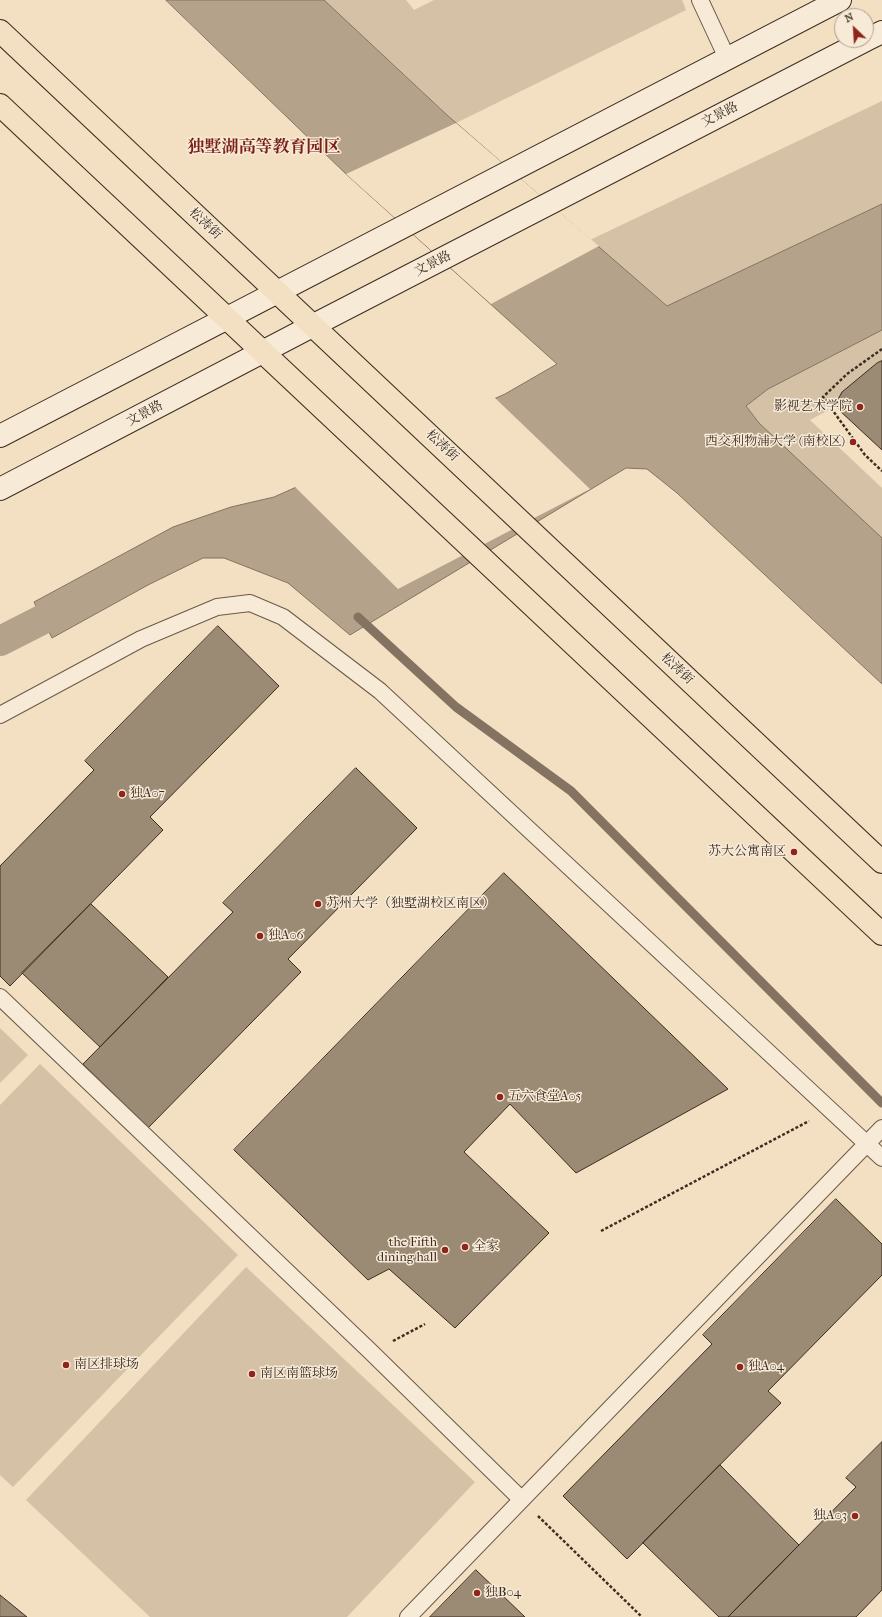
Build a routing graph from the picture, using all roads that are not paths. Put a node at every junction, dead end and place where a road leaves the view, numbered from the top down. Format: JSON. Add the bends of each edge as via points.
{"nodes":[{"id":1,"x":700,"y":0,"type":"edge"},
{"id":2,"x":840,"y":0,"type":"edge"},
{"id":3,"x":0,"y":31,"type":"edge"},
{"id":4,"x":850,"y":48,"type":"edge"},
{"id":5,"x":727,"y":58,"type":"junction"},
{"id":6,"x":0,"y":105,"type":"edge"},
{"id":7,"x":278,"y":292,"type":"junction"},
{"id":8,"x":228,"y":318,"type":"junction"},
{"id":9,"x":314,"y":325,"type":"junction"},
{"id":10,"x":264,"y":352,"type":"junction"},
{"id":11,"x":0,"y":436,"type":"edge"},
{"id":12,"x":0,"y":490,"type":"edge"},
{"id":13,"x":0,"y":715,"type":"edge"},
{"id":14,"x":882,"y":862,"type":"edge"},
{"id":15,"x":882,"y":934,"type":"edge"},
{"id":16,"x":0,"y":997,"type":"edge"},
{"id":17,"x":882,"y":1128,"type":"edge"},
{"id":18,"x":866,"y":1144,"type":"junction"},
{"id":19,"x":882,"y":1158,"type":"edge"},
{"id":20,"x":521,"y":1499,"type":"junction"},
{"id":21,"x":408,"y":1617,"type":"edge"}],
"edges":[{"from":1,"to":5,"type":"lane"},
{"from":2,"to":5,"type":"main road"},
{"from":3,"to":7,"type":"main road","name":"松涛街"},
{"from":4,"to":9,"type":"main road","name":"文景路"},
{"from":5,"to":7,"type":"main road"},
{"from":6,"to":8,"type":"main road"},
{"from":7,"to":8,"type":"main road"},
{"from":7,"to":9,"type":"main road","name":"松涛街"},
{"from":8,"to":10,"type":"main road"},
{"from":8,"to":11,"type":"main road"},
{"from":9,"to":10,"type":"main road","name":"文景路"},
{"from":9,"to":14,"type":"main road","name":"松涛街"},
{"from":10,"to":12,"type":"main road","name":"文景路"},
{"from":10,"to":15,"type":"main road"},
{"from":13,"to":18,"type":"lane","via":[[141,639],[217,607],[250,603],[283,617],[380,691]]},
{"from":16,"to":20,"type":"lane"},
{"from":17,"to":18,"type":"lane"},
{"from":18,"to":19,"type":"lane"},
{"from":18,"to":20,"type":"lane"},
{"from":20,"to":21,"type":"lane"}]}
